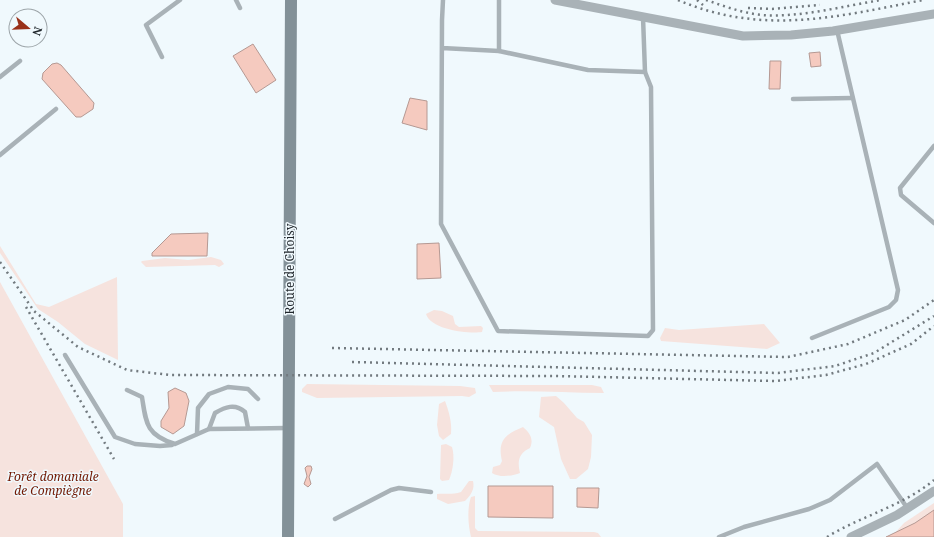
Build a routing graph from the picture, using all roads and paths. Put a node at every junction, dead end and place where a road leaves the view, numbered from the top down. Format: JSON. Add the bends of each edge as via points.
{"nodes":[{"id":1,"x":180,"y":0,"type":"edge"},
{"id":2,"x":236,"y":0,"type":"edge"},
{"id":3,"x":291,"y":0,"type":"edge"},
{"id":4,"x":443,"y":0,"type":"edge"},
{"id":5,"x":499,"y":0,"type":"edge"},
{"id":6,"x":556,"y":0,"type":"edge"},
{"id":7,"x":240,"y":8,"type":"dead end"},
{"id":8,"x":934,"y":14,"type":"edge"},
{"id":9,"x":643,"y":17,"type":"junction"},
{"id":10,"x":837,"y":30,"type":"junction"},
{"id":11,"x":442,"y":48,"type":"junction"},
{"id":12,"x":499,"y":51,"type":"junction"},
{"id":13,"x":162,"y":57,"type":"dead end"},
{"id":14,"x":20,"y":61,"type":"dead end"},
{"id":15,"x":644,"y":72,"type":"junction"},
{"id":16,"x":0,"y":77,"type":"edge"},
{"id":17,"x":852,"y":98,"type":"junction"},
{"id":18,"x":793,"y":99,"type":"dead end"},
{"id":19,"x":56,"y":109,"type":"dead end"},
{"id":20,"x":934,"y":146,"type":"edge"},
{"id":21,"x":0,"y":155,"type":"edge"},
{"id":22,"x":934,"y":223,"type":"edge"},
{"id":23,"x":812,"y":338,"type":"dead end"},
{"id":24,"x":65,"y":355,"type":"dead end"},
{"id":25,"x":127,"y":390,"type":"dead end"},
{"id":26,"x":258,"y":399,"type":"dead end"},
{"id":27,"x":248,"y":428,"type":"junction"},
{"id":28,"x":289,"y":428,"type":"junction"},
{"id":29,"x":209,"y":429,"type":"junction"},
{"id":30,"x":197,"y":434,"type":"junction"},
{"id":31,"x":175,"y":444,"type":"junction"},
{"id":32,"x":934,"y":491,"type":"edge"},
{"id":33,"x":431,"y":492,"type":"dead end"},
{"id":34,"x":908,"y":509,"type":"junction"},
{"id":35,"x":335,"y":519,"type":"dead end"},
{"id":36,"x":288,"y":537,"type":"edge"},
{"id":37,"x":719,"y":537,"type":"edge"},
{"id":38,"x":851,"y":537,"type":"edge"}],
"edges":[{"from":1,"to":13,"type":"lane","via":[[146,25]]},
{"from":2,"to":7,"type":"lane"},
{"from":3,"to":28,"type":"street","name":"Route de Choisy"},
{"from":4,"to":11,"type":"lane"},
{"from":5,"to":12,"type":"lane"},
{"from":6,"to":9,"type":"street"},
{"from":8,"to":10,"type":"street"},
{"from":9,"to":10,"type":"street","via":[[743,36],[791,35]]},
{"from":9,"to":15,"type":"lane"},
{"from":10,"to":17,"type":"lane"},
{"from":11,"to":12,"type":"lane"},
{"from":11,"to":15,"type":"lane","via":[[441,224],[498,332],[648,336],[653,330],[651,87]]},
{"from":12,"to":15,"type":"lane","via":[[588,70]]},
{"from":14,"to":16,"type":"lane"},
{"from":17,"to":18,"type":"lane"},
{"from":17,"to":23,"type":"lane","via":[[898,290],[896,300],[889,307]]},
{"from":19,"to":21,"type":"lane"},
{"from":20,"to":22,"type":"lane","via":[[900,188],[901,195]]},
{"from":24,"to":31,"type":"lane","via":[[115,437],[135,444]]},
{"from":25,"to":31,"type":"lane","via":[[142,397],[146,423],[157,437]]},
{"from":26,"to":30,"type":"lane","via":[[248,389],[228,387],[209,394],[198,408]]},
{"from":27,"to":28,"type":"lane"},
{"from":27,"to":29,"type":"lane"},
{"from":27,"to":29,"type":"lane","via":[[245,412],[229,406],[215,413]]},
{"from":28,"to":36,"type":"street","name":"Route de Choisy"},
{"from":29,"to":30,"type":"lane"},
{"from":30,"to":31,"type":"lane"},
{"from":32,"to":34,"type":"street"},
{"from":33,"to":35,"type":"lane","via":[[399,488],[391,490]]},
{"from":34,"to":37,"type":"lane","via":[[877,464],[830,500]]},
{"from":34,"to":38,"type":"street"}]}
